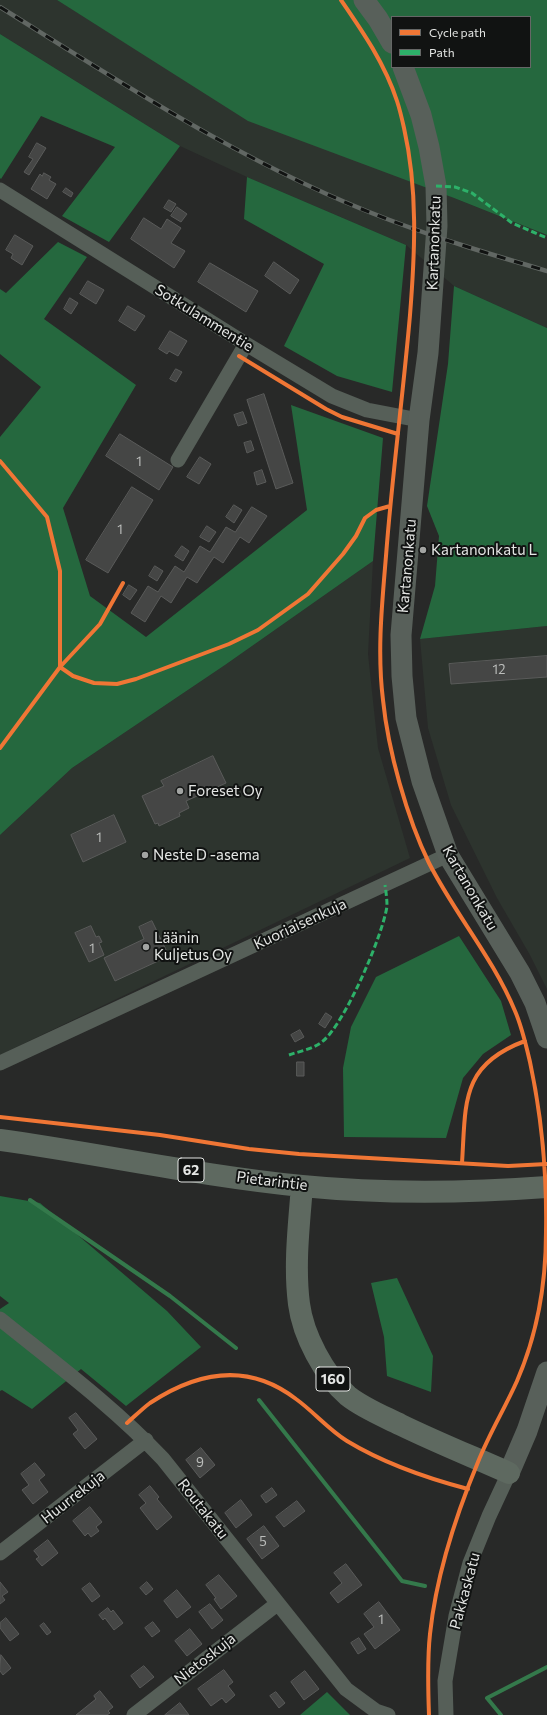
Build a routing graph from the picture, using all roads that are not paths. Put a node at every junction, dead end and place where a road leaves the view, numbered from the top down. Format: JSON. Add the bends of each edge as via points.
{"nodes":[{"id":1,"x":364,"y":0,"type":"edge"},
{"id":2,"x":391,"y":41,"type":"edge"},
{"id":3,"x":403,"y":68,"type":"edge"},
{"id":4,"x":0,"y":190,"type":"edge"},
{"id":5,"x":246,"y":344,"type":"junction"},
{"id":6,"x":419,"y":420,"type":"junction"},
{"id":7,"x":178,"y":460,"type":"dead end"},
{"id":8,"x":448,"y":855,"type":"junction"},
{"id":9,"x":547,"y":1038,"type":"edge"},
{"id":10,"x":0,"y":1063,"type":"edge"},
{"id":11,"x":0,"y":1140,"type":"edge"},
{"id":12,"x":302,"y":1186,"type":"junction"},
{"id":13,"x":547,"y":1187,"type":"edge"},
{"id":14,"x":0,"y":1319,"type":"edge"},
{"id":15,"x":547,"y":1372,"type":"edge"},
{"id":16,"x":146,"y":1440,"type":"junction"},
{"id":17,"x":509,"y":1473,"type":"junction"},
{"id":18,"x":0,"y":1553,"type":"edge"},
{"id":19,"x":277,"y":1604,"type":"junction"},
{"id":20,"x":134,"y":1715,"type":"edge"},
{"id":21,"x":388,"y":1715,"type":"edge"},
{"id":22,"x":446,"y":1715,"type":"edge"}],
"edges":[{"from":1,"to":2,"type":"main road"},
{"from":3,"to":6,"type":"main road","name":"Kartanonkatu","via":[[421,115],[436,186],[434,286]]},
{"from":4,"to":5,"type":"street","name":"Sotkulammentie"},
{"from":5,"to":6,"type":"street","name":"Sotkulammentie","via":[[332,396],[367,410]]},
{"from":5,"to":7,"type":"street"},
{"from":6,"to":8,"type":"main road","name":"Kartanonkatu","via":[[402,635],[402,676],[406,718],[422,781]]},
{"from":8,"to":9,"type":"main road","name":"Kartanonkatu","via":[[520,974],[535,1003]]},
{"from":8,"to":10,"type":"street","name":"Kuoriaisenkuja"},
{"from":11,"to":12,"type":"main road","name":"Pietarintie","number":"62"},
{"from":12,"to":13,"type":"main road","name":"Pietarintie","number":"62","via":[[381,1191],[500,1191]]},
{"from":12,"to":17,"type":"main road","number":"160","via":[[296,1268],[299,1305],[309,1340],[327,1372],[348,1396],[376,1413]]},
{"from":14,"to":16,"type":"street","name":"Routakatu"},
{"from":15,"to":17,"type":"main road","via":[[527,1431]]},
{"from":16,"to":18,"type":"street","name":"Huurrekuja"},
{"from":16,"to":19,"type":"street","name":"Routakatu"},
{"from":17,"to":22,"type":"street","name":"Pakkaskatu","via":[[470,1563],[456,1616],[445,1681]]},
{"from":19,"to":20,"type":"street","name":"Nietoskuja"},
{"from":19,"to":21,"type":"street","name":"Routakatu","via":[[346,1689],[376,1711]]}]}
